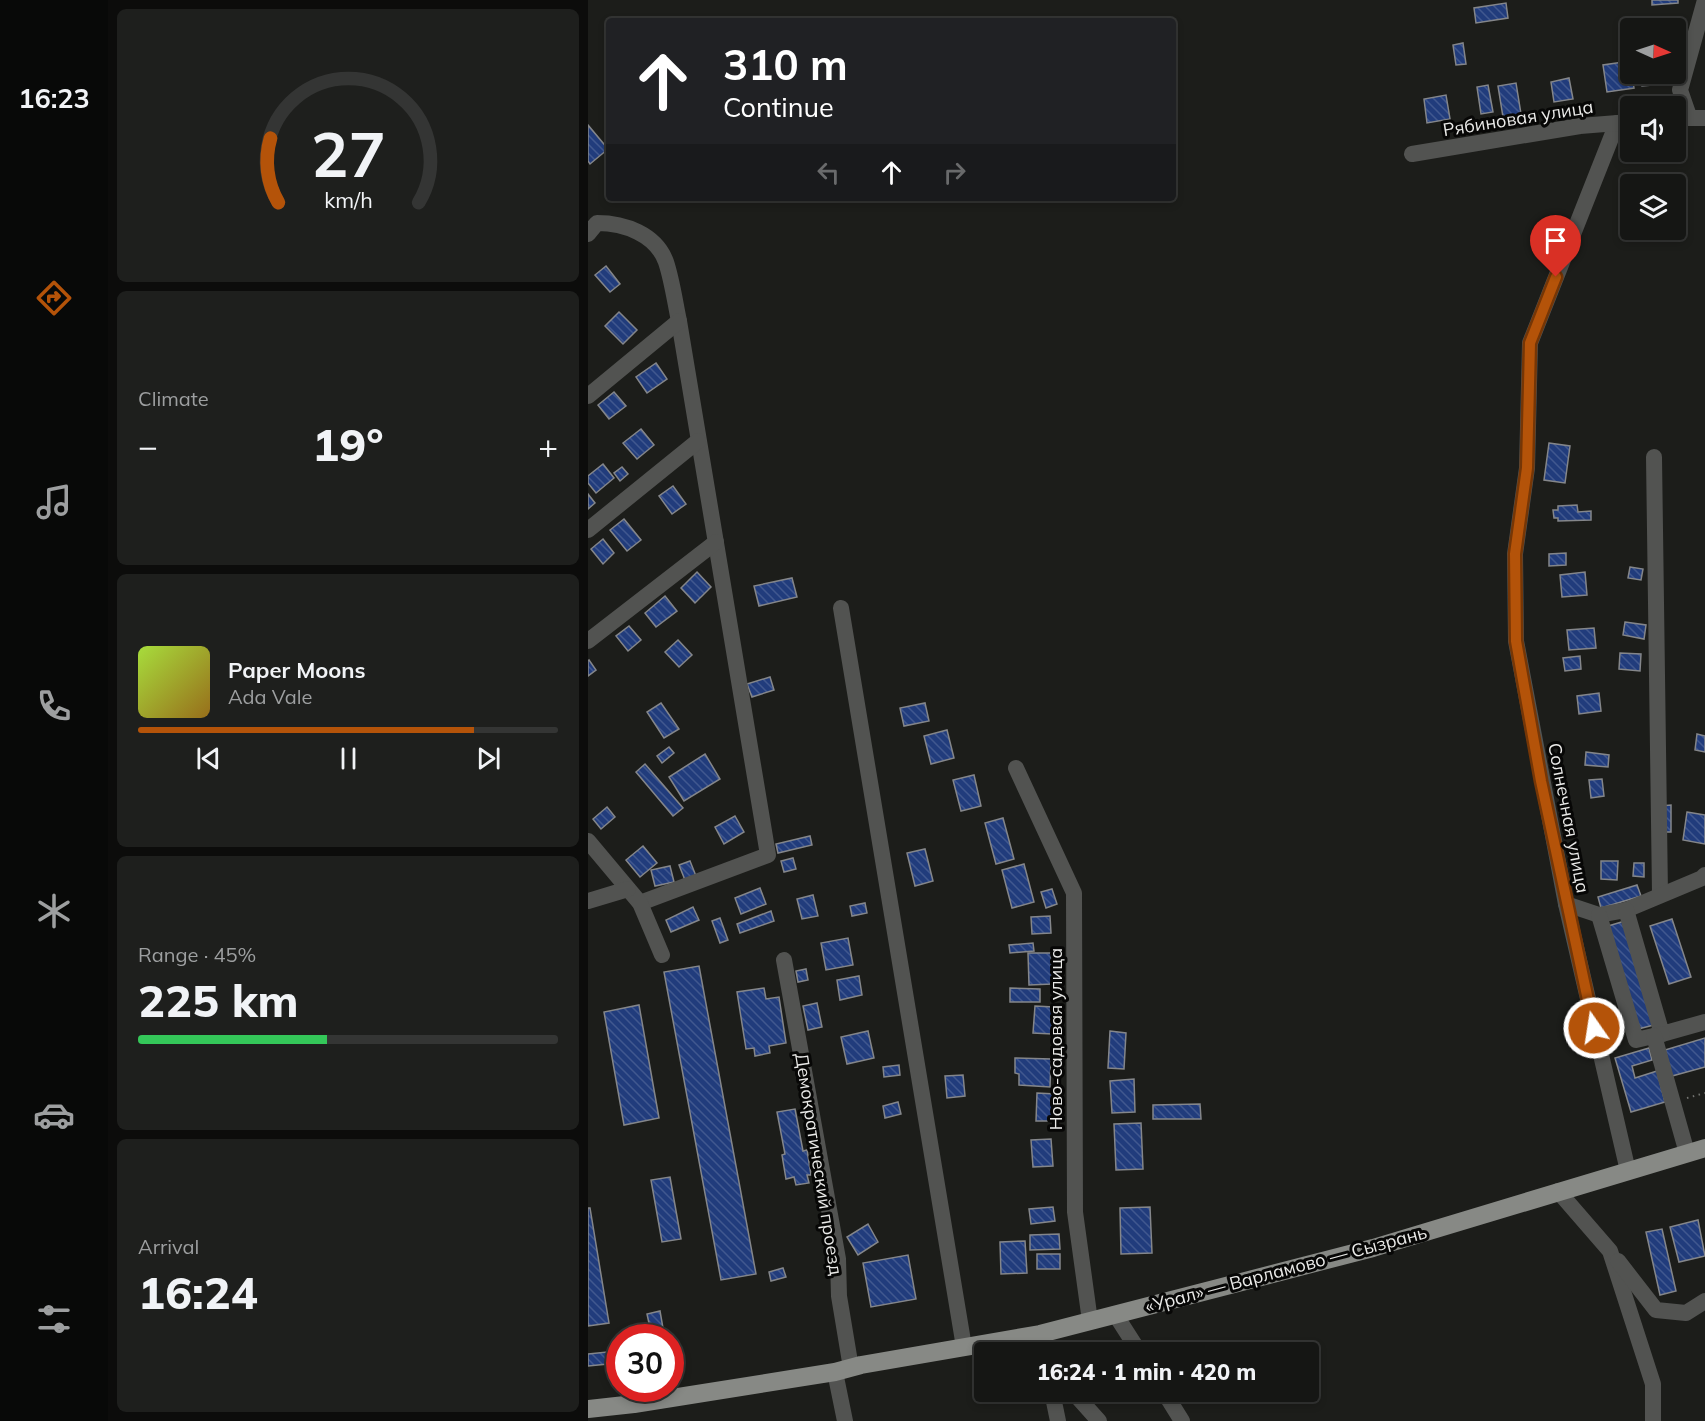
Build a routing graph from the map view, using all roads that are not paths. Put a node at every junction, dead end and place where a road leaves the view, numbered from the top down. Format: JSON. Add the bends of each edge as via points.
{"nodes":[{"id":1,"x":1705,"y":0,"type":"edge"},
{"id":2,"x":1690,"y":117,"type":"edge"},
{"id":3,"x":1620,"y":122,"type":"edge"},
{"id":4,"x":1620,"y":131,"type":"edge"},
{"id":5,"x":1412,"y":154,"type":"dead end"},
{"id":6,"x":590,"y":229,"type":"edge"},
{"id":7,"x":679,"y":321,"type":"junction"},
{"id":8,"x":588,"y":396,"type":"edge"},
{"id":9,"x":698,"y":441,"type":"junction"},
{"id":10,"x":1654,"y":457,"type":"dead end"},
{"id":11,"x":588,"y":530,"type":"edge"},
{"id":12,"x":716,"y":542,"type":"junction"},
{"id":13,"x":841,"y":608,"type":"dead end"},
{"id":14,"x":588,"y":641,"type":"edge"},
{"id":15,"x":1016,"y":768,"type":"dead end"},
{"id":16,"x":588,"y":841,"type":"edge"},
{"id":17,"x":1704,"y":881,"type":"edge"},
{"id":18,"x":628,"y":889,"type":"junction"},
{"id":19,"x":1660,"y":894,"type":"junction"},
{"id":20,"x":588,"y":901,"type":"edge"},
{"id":21,"x":640,"y":903,"type":"junction"},
{"id":22,"x":1566,"y":904,"type":"junction"},
{"id":23,"x":1626,"y":910,"type":"junction"},
{"id":24,"x":1599,"y":915,"type":"junction"},
{"id":25,"x":662,"y":955,"type":"dead end"},
{"id":26,"x":784,"y":960,"type":"dead end"},
{"id":27,"x":1705,"y":1022,"type":"edge"},
{"id":28,"x":1658,"y":1035,"type":"junction"},
{"id":29,"x":1696,"y":1150,"type":"edge"},
{"id":30,"x":1628,"y":1171,"type":"junction"},
{"id":31,"x":1558,"y":1191,"type":"junction"},
{"id":32,"x":1610,"y":1251,"type":"junction"},
{"id":33,"x":1705,"y":1301,"type":"edge"},
{"id":34,"x":1686,"y":1313,"type":"junction"},
{"id":35,"x":1115,"y":1314,"type":"junction"},
{"id":36,"x":1705,"y":1318,"type":"edge"},
{"id":37,"x":1090,"y":1321,"type":"junction"},
{"id":38,"x":1040,"y":1334,"type":"junction"},
{"id":39,"x":1042,"y":1342,"type":"edge"},
{"id":40,"x":1133,"y":1342,"type":"edge"},
{"id":41,"x":964,"y":1347,"type":"junction"},
{"id":42,"x":849,"y":1368,"type":"junction"},
{"id":43,"x":1054,"y":1402,"type":"edge"},
{"id":44,"x":1082,"y":1402,"type":"edge"},
{"id":45,"x":1170,"y":1402,"type":"edge"},
{"id":46,"x":588,"y":1409,"type":"edge"},
{"id":47,"x":845,"y":1421,"type":"edge"},
{"id":48,"x":1058,"y":1421,"type":"edge"},
{"id":49,"x":1099,"y":1421,"type":"edge"},
{"id":50,"x":1182,"y":1421,"type":"edge"},
{"id":51,"x":1653,"y":1421,"type":"edge"}],
"edges":[{"from":1,"to":2,"type":"street","via":[[1680,90]]},
{"from":3,"to":5,"type":"street","name":"Рябиновая улица"},
{"from":4,"to":22,"type":"street","name":"Солнечная улица","via":[[1530,343],[1527,468],[1515,554],[1516,641]]},
{"from":6,"to":7,"type":"street","via":[[597,224],[613,223],[649,238],[665,260]]},
{"from":7,"to":8,"type":"street"},
{"from":7,"to":9,"type":"street"},
{"from":9,"to":11,"type":"street"},
{"from":9,"to":12,"type":"street"},
{"from":10,"to":19,"type":"street"},
{"from":12,"to":14,"type":"street"},
{"from":12,"to":21,"type":"street","via":[[768,855]]},
{"from":13,"to":41,"type":"street"},
{"from":15,"to":37,"type":"street","name":"Ново-садовая улица","via":[[1074,893],[1075,1212]]},
{"from":16,"to":18,"type":"street"},
{"from":17,"to":19,"type":"street"},
{"from":18,"to":20,"type":"street"},
{"from":18,"to":21,"type":"street"},
{"from":19,"to":23,"type":"street"},
{"from":21,"to":25,"type":"street"},
{"from":22,"to":24,"type":"street"},
{"from":22,"to":30,"type":"street","name":"Солнечная улица"},
{"from":23,"to":24,"type":"street"},
{"from":23,"to":28,"type":"street"},
{"from":24,"to":28,"type":"street","via":[[1636,1040]]},
{"from":26,"to":42,"type":"street","name":"Демократический проезд","via":[[838,1259]]},
{"from":27,"to":28,"type":"street"},
{"from":28,"to":29,"type":"street","via":[[1673,1102]]},
{"from":29,"to":30,"type":"main road","name":"«Урал» — Варламово — Сызрань"},
{"from":30,"to":31,"type":"main road","name":"«Урал» — Варламово — Сызрань"},
{"from":31,"to":32,"type":"street"},
{"from":31,"to":35,"type":"main road","name":"«Урал» — Варламово — Сызрань","via":[[1373,1248]]},
{"from":32,"to":34,"type":"street","via":[[1656,1310]]},
{"from":32,"to":51,"type":"street","via":[[1653,1384]]},
{"from":33,"to":34,"type":"street"},
{"from":34,"to":36,"type":"street"},
{"from":35,"to":37,"type":"main road","name":"«Урал» — Варламово — Сызрань"},
{"from":35,"to":40,"type":"street"},
{"from":37,"to":38,"type":"main road","name":"«Урал» — Варламово — Сызрань"},
{"from":38,"to":39,"type":"street"},
{"from":38,"to":41,"type":"main road","name":"«Урал» — Варламово — Сызрань"},
{"from":41,"to":42,"type":"main road","name":"«Урал» — Варламово — Сызрань"},
{"from":42,"to":46,"type":"main road"},
{"from":42,"to":47,"type":"street","name":"Демократический проезд"},
{"from":43,"to":48,"type":"street"},
{"from":44,"to":49,"type":"street"},
{"from":45,"to":50,"type":"street"}]}
